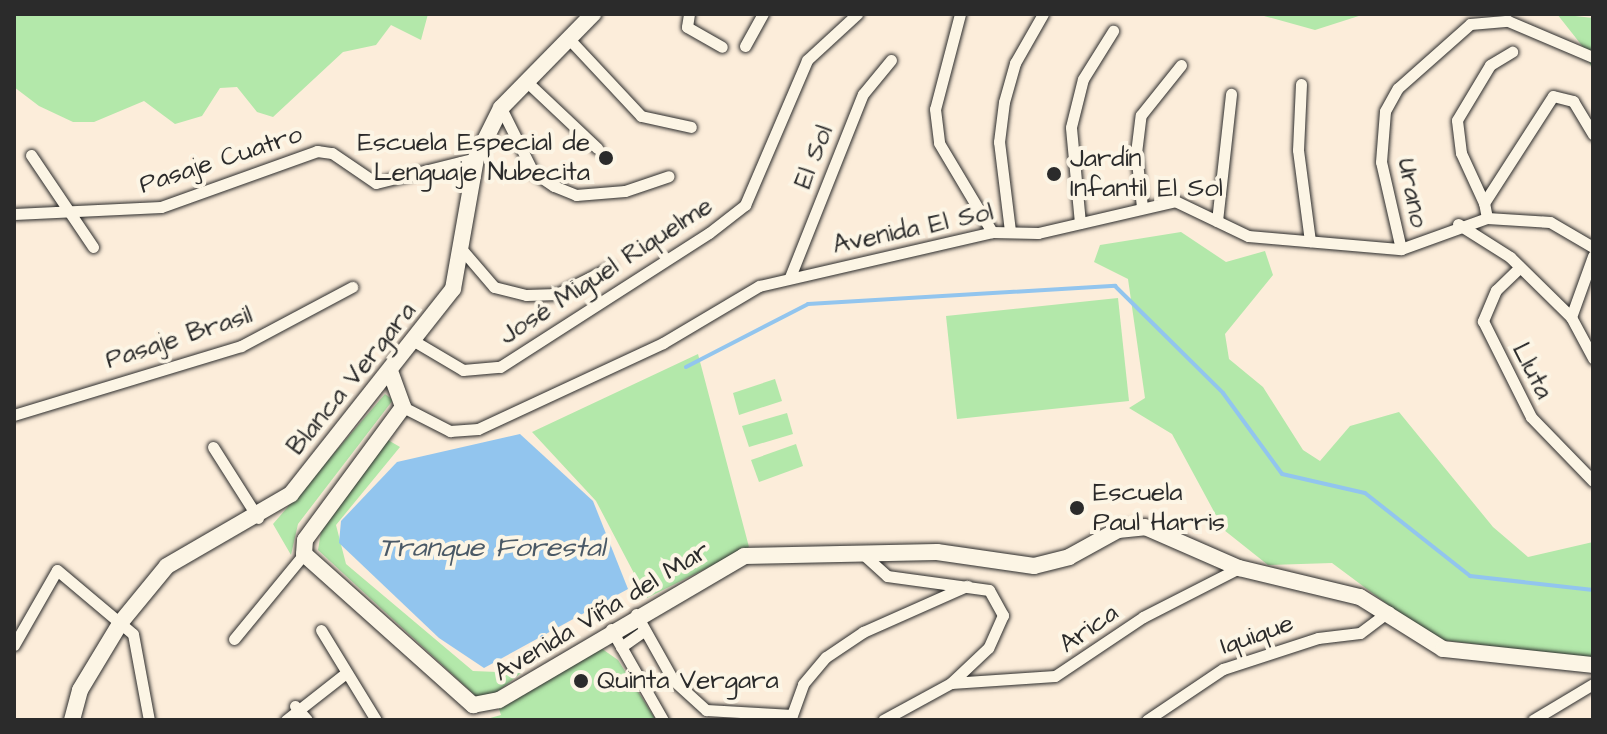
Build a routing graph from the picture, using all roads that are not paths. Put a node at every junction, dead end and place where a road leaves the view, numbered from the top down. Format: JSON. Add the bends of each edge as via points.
{"nodes":[{"id":1,"x":593,"y":14,"type":"edge"},
{"id":2,"x":689,"y":14,"type":"edge"},
{"id":3,"x":763,"y":14,"type":"edge"},
{"id":4,"x":857,"y":14,"type":"edge"},
{"id":5,"x":960,"y":14,"type":"edge"},
{"id":6,"x":1043,"y":14,"type":"edge"},
{"id":7,"x":1113,"y":31,"type":"dead end"},
{"id":8,"x":570,"y":40,"type":"junction"},
{"id":9,"x":745,"y":46,"type":"dead end"},
{"id":10,"x":722,"y":47,"type":"dead end"},
{"id":11,"x":1512,"y":52,"type":"dead end"},
{"id":12,"x":1593,"y":57,"type":"edge"},
{"id":13,"x":891,"y":60,"type":"dead end"},
{"id":14,"x":1181,"y":65,"type":"dead end"},
{"id":15,"x":526,"y":81,"type":"junction"},
{"id":16,"x":1301,"y":84,"type":"dead end"},
{"id":17,"x":1231,"y":94,"type":"dead end"},
{"id":18,"x":501,"y":108,"type":"junction"},
{"id":19,"x":691,"y":127,"type":"dead end"},
{"id":20,"x":1593,"y":134,"type":"edge"},
{"id":21,"x":597,"y":148,"type":"dead end"},
{"id":22,"x":31,"y":155,"type":"dead end"},
{"id":23,"x":476,"y":158,"type":"junction"},
{"id":24,"x":669,"y":176,"type":"dead end"},
{"id":25,"x":1484,"y":203,"type":"junction"},
{"id":26,"x":1142,"y":207,"type":"junction"},
{"id":27,"x":69,"y":213,"type":"junction"},
{"id":28,"x":14,"y":214,"type":"edge"},
{"id":29,"x":1487,"y":218,"type":"junction"},
{"id":30,"x":1217,"y":221,"type":"junction"},
{"id":31,"x":1080,"y":223,"type":"junction"},
{"id":32,"x":1458,"y":224,"type":"junction"},
{"id":33,"x":1010,"y":231,"type":"junction"},
{"id":34,"x":992,"y":232,"type":"junction"},
{"id":35,"x":1310,"y":241,"type":"junction"},
{"id":36,"x":93,"y":247,"type":"dead end"},
{"id":37,"x":1593,"y":247,"type":"edge"},
{"id":38,"x":1401,"y":249,"type":"junction"},
{"id":39,"x":464,"y":252,"type":"junction"},
{"id":40,"x":1593,"y":256,"type":"edge"},
{"id":41,"x":611,"y":267,"type":"dead end"},
{"id":42,"x":1517,"y":270,"type":"junction"},
{"id":43,"x":790,"y":277,"type":"junction"},
{"id":44,"x":352,"y":287,"type":"dead end"},
{"id":45,"x":1571,"y":317,"type":"junction"},
{"id":46,"x":414,"y":341,"type":"junction"},
{"id":47,"x":1593,"y":358,"type":"edge"},
{"id":48,"x":390,"y":371,"type":"junction"},
{"id":49,"x":403,"y":407,"type":"junction"},
{"id":50,"x":14,"y":415,"type":"edge"},
{"id":51,"x":213,"y":447,"type":"dead end"},
{"id":52,"x":1593,"y":481,"type":"edge"},
{"id":53,"x":258,"y":518,"type":"junction"},
{"id":54,"x":304,"y":554,"type":"junction"},
{"id":55,"x":865,"y":556,"type":"junction"},
{"id":56,"x":1239,"y":568,"type":"junction"},
{"id":57,"x":969,"y":585,"type":"junction"},
{"id":58,"x":1389,"y":611,"type":"junction"},
{"id":59,"x":636,"y":614,"type":"junction"},
{"id":60,"x":121,"y":622,"type":"junction"},
{"id":61,"x":611,"y":629,"type":"junction"},
{"id":62,"x":321,"y":630,"type":"dead end"},
{"id":63,"x":645,"y":630,"type":"junction"},
{"id":64,"x":234,"y":639,"type":"dead end"},
{"id":65,"x":14,"y":645,"type":"edge"},
{"id":66,"x":621,"y":647,"type":"junction"},
{"id":67,"x":1593,"y":665,"type":"edge"},
{"id":68,"x":346,"y":673,"type":"junction"},
{"id":69,"x":951,"y":683,"type":"junction"},
{"id":70,"x":1593,"y":684,"type":"edge"},
{"id":71,"x":295,"y":706,"type":"junction"},
{"id":72,"x":793,"y":718,"type":"edge"},
{"id":73,"x":72,"y":720,"type":"edge"},
{"id":74,"x":149,"y":720,"type":"edge"},
{"id":75,"x":286,"y":720,"type":"edge"},
{"id":76,"x":307,"y":720,"type":"edge"},
{"id":77,"x":376,"y":720,"type":"edge"},
{"id":78,"x":663,"y":720,"type":"edge"},
{"id":79,"x":883,"y":720,"type":"edge"},
{"id":80,"x":1147,"y":720,"type":"edge"},
{"id":81,"x":1533,"y":720,"type":"edge"}],
"edges":[{"from":1,"to":8,"type":"street","name":"Blanca Vergara"},
{"from":2,"to":10,"type":"street","via":[[687,27]]},
{"from":3,"to":9,"type":"street"},
{"from":4,"to":46,"type":"street","name":"José Miguel Riquelme","via":[[807,60],[745,205],[709,233],[500,367],[463,370]]},
{"from":5,"to":34,"type":"street","via":[[935,109],[939,143]]},
{"from":6,"to":33,"type":"street","via":[[1015,63],[1004,102],[999,142]]},
{"from":7,"to":31,"type":"street","via":[[1083,79],[1071,127]]},
{"from":8,"to":15,"type":"street","name":"Blanca Vergara"},
{"from":8,"to":19,"type":"street","via":[[641,116]]},
{"from":11,"to":25,"type":"street","via":[[1490,65],[1457,120],[1461,153]]},
{"from":12,"to":38,"type":"street","name":"Urano","via":[[1508,21],[1470,24],[1398,88],[1385,111],[1381,162]]},
{"from":13,"to":43,"type":"street","name":"El Sol","via":[[863,94]]},
{"from":14,"to":26,"type":"street","via":[[1141,115],[1136,153]]},
{"from":15,"to":18,"type":"street","name":"Blanca Vergara"},
{"from":15,"to":21,"type":"street"},
{"from":16,"to":35,"type":"street","via":[[1298,150]]},
{"from":17,"to":30,"type":"street"},
{"from":18,"to":23,"type":"street","name":"Blanca Vergara"},
{"from":18,"to":24,"type":"street","via":[[533,172],[576,195],[613,192]]},
{"from":20,"to":25,"type":"street","via":[[1564,93],[1553,96]]},
{"from":22,"to":27,"type":"street"},
{"from":23,"to":27,"type":"street","name":"Pasaje Cuatro","via":[[376,183],[332,153],[317,151],[161,207]]},
{"from":23,"to":39,"type":"street","name":"Blanca Vergara"},
{"from":25,"to":29,"type":"street"},
{"from":26,"to":30,"type":"street","name":"Avenida El Sol","via":[[1175,201]]},
{"from":26,"to":31,"type":"street","name":"Avenida El Sol"},
{"from":27,"to":28,"type":"street","name":"Pasaje Cuatro"},
{"from":27,"to":36,"type":"street"},
{"from":29,"to":32,"type":"street","name":"Avenida El Sol"},
{"from":29,"to":37,"type":"street","name":"Avenida El Sol","via":[[1550,222]]},
{"from":30,"to":35,"type":"street","name":"Avenida El Sol","via":[[1248,236]]},
{"from":31,"to":33,"type":"street","name":"Avenida El Sol"},
{"from":32,"to":38,"type":"street","name":"Avenida El Sol"},
{"from":32,"to":42,"type":"street"},
{"from":33,"to":34,"type":"street","name":"Avenida El Sol"},
{"from":34,"to":43,"type":"street","name":"Avenida El Sol"},
{"from":35,"to":38,"type":"street","name":"Avenida El Sol"},
{"from":39,"to":41,"type":"street","via":[[494,287],[526,295],[557,294]]},
{"from":39,"to":46,"type":"street","name":"Blanca Vergara","via":[[453,289]]},
{"from":40,"to":45,"type":"street"},
{"from":42,"to":45,"type":"street"},
{"from":42,"to":52,"type":"street","name":"Lluta","via":[[1496,290],[1483,321],[1531,417]]},
{"from":43,"to":49,"type":"street","name":"Avenida El Sol","via":[[759,286],[663,343],[478,429],[450,431]]},
{"from":44,"to":50,"type":"street","name":"Pasaje Brasil","via":[[241,346]]},
{"from":45,"to":47,"type":"street"},
{"from":46,"to":48,"type":"street","name":"Blanca Vergara"},
{"from":48,"to":49,"type":"street"},
{"from":48,"to":53,"type":"street","name":"Blanca Vergara","via":[[291,494]]},
{"from":49,"to":54,"type":"street","via":[[305,540]]},
{"from":51,"to":53,"type":"street"},
{"from":53,"to":60,"type":"street","name":"Blanca Vergara","via":[[180,554]]},
{"from":54,"to":61,"type":"street","name":"Avenida Viña del Mar","via":[[473,705],[499,700]]},
{"from":54,"to":64,"type":"street"},
{"from":55,"to":56,"type":"street","name":"Avenida Viña del Mar","via":[[937,552],[1052,564],[1118,530],[1145,527]]},
{"from":55,"to":57,"type":"street","via":[[887,576]]},
{"from":55,"to":59,"type":"street","name":"Avenida Viña del Mar","via":[[783,550],[744,556]]},
{"from":56,"to":58,"type":"street","name":"Avenida Viña del Mar","via":[[1360,597]]},
{"from":56,"to":69,"type":"street","name":"Arica","via":[[1143,617],[1055,676]]},
{"from":57,"to":69,"type":"street","via":[[989,590],[1003,615],[988,648]]},
{"from":57,"to":72,"type":"street","via":[[863,632],[826,657],[803,684]]},
{"from":58,"to":67,"type":"street","name":"Avenida Viña del Mar","via":[[1443,649]]},
{"from":58,"to":80,"type":"street","name":"Iquique","via":[[1360,633],[1318,638],[1223,669]]},
{"from":59,"to":61,"type":"street","name":"Avenida Viña del Mar"},
{"from":59,"to":63,"type":"street"},
{"from":60,"to":65,"type":"street","via":[[57,570]]},
{"from":60,"to":73,"type":"street","name":"Blanca Vergara","via":[[80,690]]},
{"from":60,"to":74,"type":"street","via":[[133,634]]},
{"from":61,"to":66,"type":"street"},
{"from":62,"to":68,"type":"street"},
{"from":63,"to":66,"type":"street","name":"Avenida Viña del Mar"},
{"from":63,"to":72,"type":"street","via":[[673,680],[706,710]]},
{"from":66,"to":78,"type":"street"},
{"from":68,"to":71,"type":"street"},
{"from":68,"to":77,"type":"street"},
{"from":69,"to":79,"type":"street"},
{"from":70,"to":81,"type":"street"},
{"from":71,"to":75,"type":"street"},
{"from":71,"to":76,"type":"street"}]}
